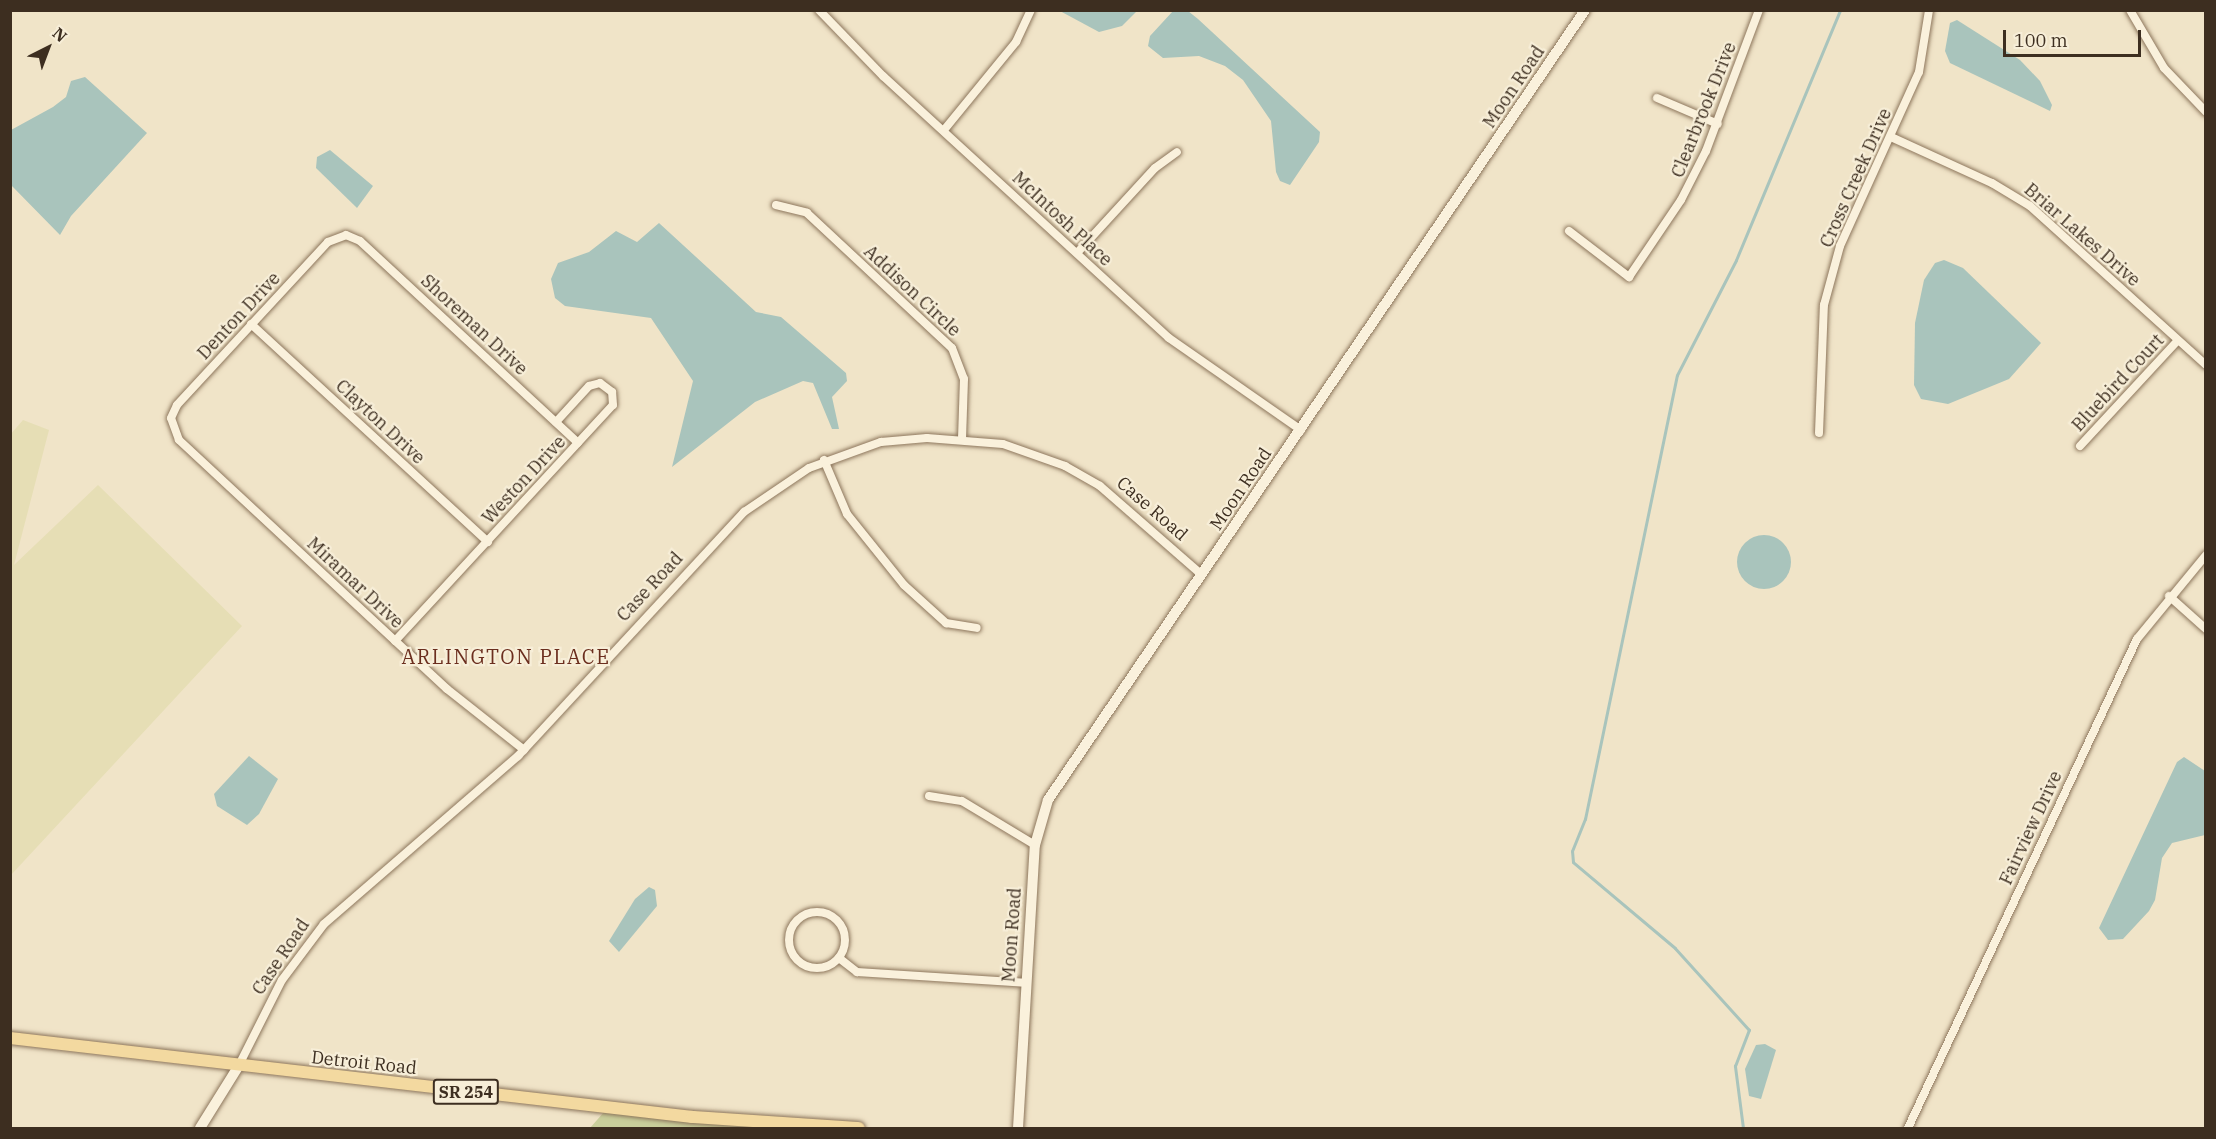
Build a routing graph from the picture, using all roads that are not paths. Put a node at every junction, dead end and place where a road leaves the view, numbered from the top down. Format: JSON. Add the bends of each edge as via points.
{"nodes":[{"id":1,"x":819,"y":10,"type":"edge"},
{"id":2,"x":1031,"y":10,"type":"edge"},
{"id":3,"x":1585,"y":10,"type":"edge"},
{"id":4,"x":1758,"y":10,"type":"edge"},
{"id":5,"x":1929,"y":10,"type":"edge"},
{"id":6,"x":2130,"y":10,"type":"edge"},
{"id":7,"x":1658,"y":98,"type":"dead end"},
{"id":8,"x":2205,"y":112,"type":"edge"},
{"id":9,"x":1718,"y":124,"type":"junction"},
{"id":10,"x":944,"y":130,"type":"junction"},
{"id":11,"x":1891,"y":137,"type":"junction"},
{"id":12,"x":1177,"y":152,"type":"dead end"},
{"id":13,"x":776,"y":205,"type":"dead end"},
{"id":14,"x":1569,"y":231,"type":"dead end"},
{"id":15,"x":346,"y":235,"type":"joint"},
{"id":16,"x":1077,"y":253,"type":"junction"},
{"id":17,"x":251,"y":324,"type":"junction"},
{"id":18,"x":2178,"y":340,"type":"junction"},
{"id":19,"x":2205,"y":366,"type":"edge"},
{"id":20,"x":556,"y":422,"type":"junction"},
{"id":21,"x":172,"y":430,"type":"joint"},
{"id":22,"x":1301,"y":430,"type":"junction"},
{"id":23,"x":1819,"y":433,"type":"dead end"},
{"id":24,"x":962,"y":439,"type":"junction"},
{"id":25,"x":578,"y":443,"type":"junction"},
{"id":26,"x":2080,"y":446,"type":"dead end"},
{"id":27,"x":824,"y":460,"type":"junction"},
{"id":28,"x":488,"y":542,"type":"junction"},
{"id":29,"x":2205,"y":555,"type":"edge"},
{"id":30,"x":1202,"y":575,"type":"junction"},
{"id":31,"x":2169,"y":596,"type":"junction"},
{"id":32,"x":977,"y":628,"type":"dead end"},
{"id":33,"x":2205,"y":628,"type":"edge"},
{"id":34,"x":395,"y":641,"type":"junction"},
{"id":35,"x":524,"y":750,"type":"junction"},
{"id":36,"x":929,"y":796,"type":"dead end"},
{"id":37,"x":1035,"y":845,"type":"junction"},
{"id":38,"x":839,"y":958,"type":"junction"},
{"id":39,"x":1025,"y":983,"type":"junction"},
{"id":40,"x":10,"y":1038,"type":"edge"},
{"id":41,"x":238,"y":1067,"type":"junction"},
{"id":42,"x":200,"y":1128,"type":"edge"},
{"id":43,"x":859,"y":1128,"type":"edge"},
{"id":44,"x":1018,"y":1128,"type":"edge"},
{"id":45,"x":1908,"y":1128,"type":"edge"}],
"edges":[{"from":1,"to":10,"type":"street","name":"McIntosh Place"},
{"from":2,"to":10,"type":"street","via":[[1016,42]]},
{"from":3,"to":22,"type":"street","name":"Moon Road"},
{"from":4,"to":9,"type":"street","name":"Clearbrook Drive"},
{"from":5,"to":11,"type":"street","name":"Cross Creek Drive","via":[[1925,55]]},
{"from":6,"to":8,"type":"street","via":[[2164,68]]},
{"from":7,"to":9,"type":"street"},
{"from":9,"to":14,"type":"street","name":"Clearbrook Drive","via":[[1681,200],[1629,277]]},
{"from":10,"to":16,"type":"street","name":"McIntosh Place"},
{"from":11,"to":18,"type":"street","name":"Briar Lakes Drive","via":[[2021,199]]},
{"from":11,"to":23,"type":"street","name":"Cross Creek Drive","via":[[1840,246],[1824,305]]},
{"from":12,"to":16,"type":"street","via":[[1155,168]]},
{"from":13,"to":24,"type":"street","name":"Addison Circle","via":[[807,213],[952,348],[964,379]]},
{"from":15,"to":17,"type":"street","name":"Denton Drive","via":[[328,242]]},
{"from":15,"to":20,"type":"street","name":"Shoreman Drive","via":[[360,240]]},
{"from":16,"to":22,"type":"street","name":"McIntosh Place","via":[[1175,343]]},
{"from":17,"to":21,"type":"street","name":"Denton Drive","via":[[174,409]]},
{"from":17,"to":28,"type":"street","name":"Clayton Drive"},
{"from":18,"to":19,"type":"street","name":"Briar Lakes Drive"},
{"from":18,"to":26,"type":"street","name":"Bluebird Court"},
{"from":20,"to":25,"type":"street","name":"Shoreman Drive"},
{"from":20,"to":25,"type":"street","name":"Weston Drive","via":[[589,386],[600,383],[609,388],[613,405]]},
{"from":21,"to":34,"type":"street","name":"Miramar Drive"},
{"from":22,"to":30,"type":"street","name":"Moon Road"},
{"from":24,"to":27,"type":"street","name":"Case Road","via":[[881,442]]},
{"from":24,"to":30,"type":"street","name":"Case Road","via":[[1023,450],[1076,472],[1123,504]]},
{"from":25,"to":28,"type":"street","name":"Weston Drive"},
{"from":27,"to":32,"type":"street","via":[[847,514],[904,585],[946,623]]},
{"from":27,"to":35,"type":"street","name":"Case Road","via":[[770,491],[731,524]]},
{"from":28,"to":34,"type":"street","name":"Weston Drive"},
{"from":29,"to":31,"type":"street","name":"Fairview Drive"},
{"from":30,"to":37,"type":"street","name":"Moon Road","via":[[1048,800]]},
{"from":31,"to":33,"type":"street"},
{"from":31,"to":45,"type":"street","name":"Fairview Drive","via":[[2121,670]]},
{"from":34,"to":35,"type":"street","name":"Miramar Drive"},
{"from":35,"to":41,"type":"street","name":"Case Road","via":[[317,932],[282,980]]},
{"from":36,"to":37,"type":"street","via":[[956,798]]},
{"from":37,"to":39,"type":"street","name":"Moon Road"},
{"from":38,"to":38,"type":"street","via":[[845,940],[839,922],[814,912],[797,920],[788,936],[798,961],[814,969]]},
{"from":38,"to":39,"type":"street","via":[[857,972]]},
{"from":39,"to":44,"type":"street","name":"Moon Road"},
{"from":40,"to":41,"type":"main road","name":"Detroit Road","number":"SR 254"},
{"from":41,"to":42,"type":"street","name":"Case Road"},
{"from":41,"to":43,"type":"main road","name":"Detroit Road","number":"SR 254","via":[[692,1117]]}]}
